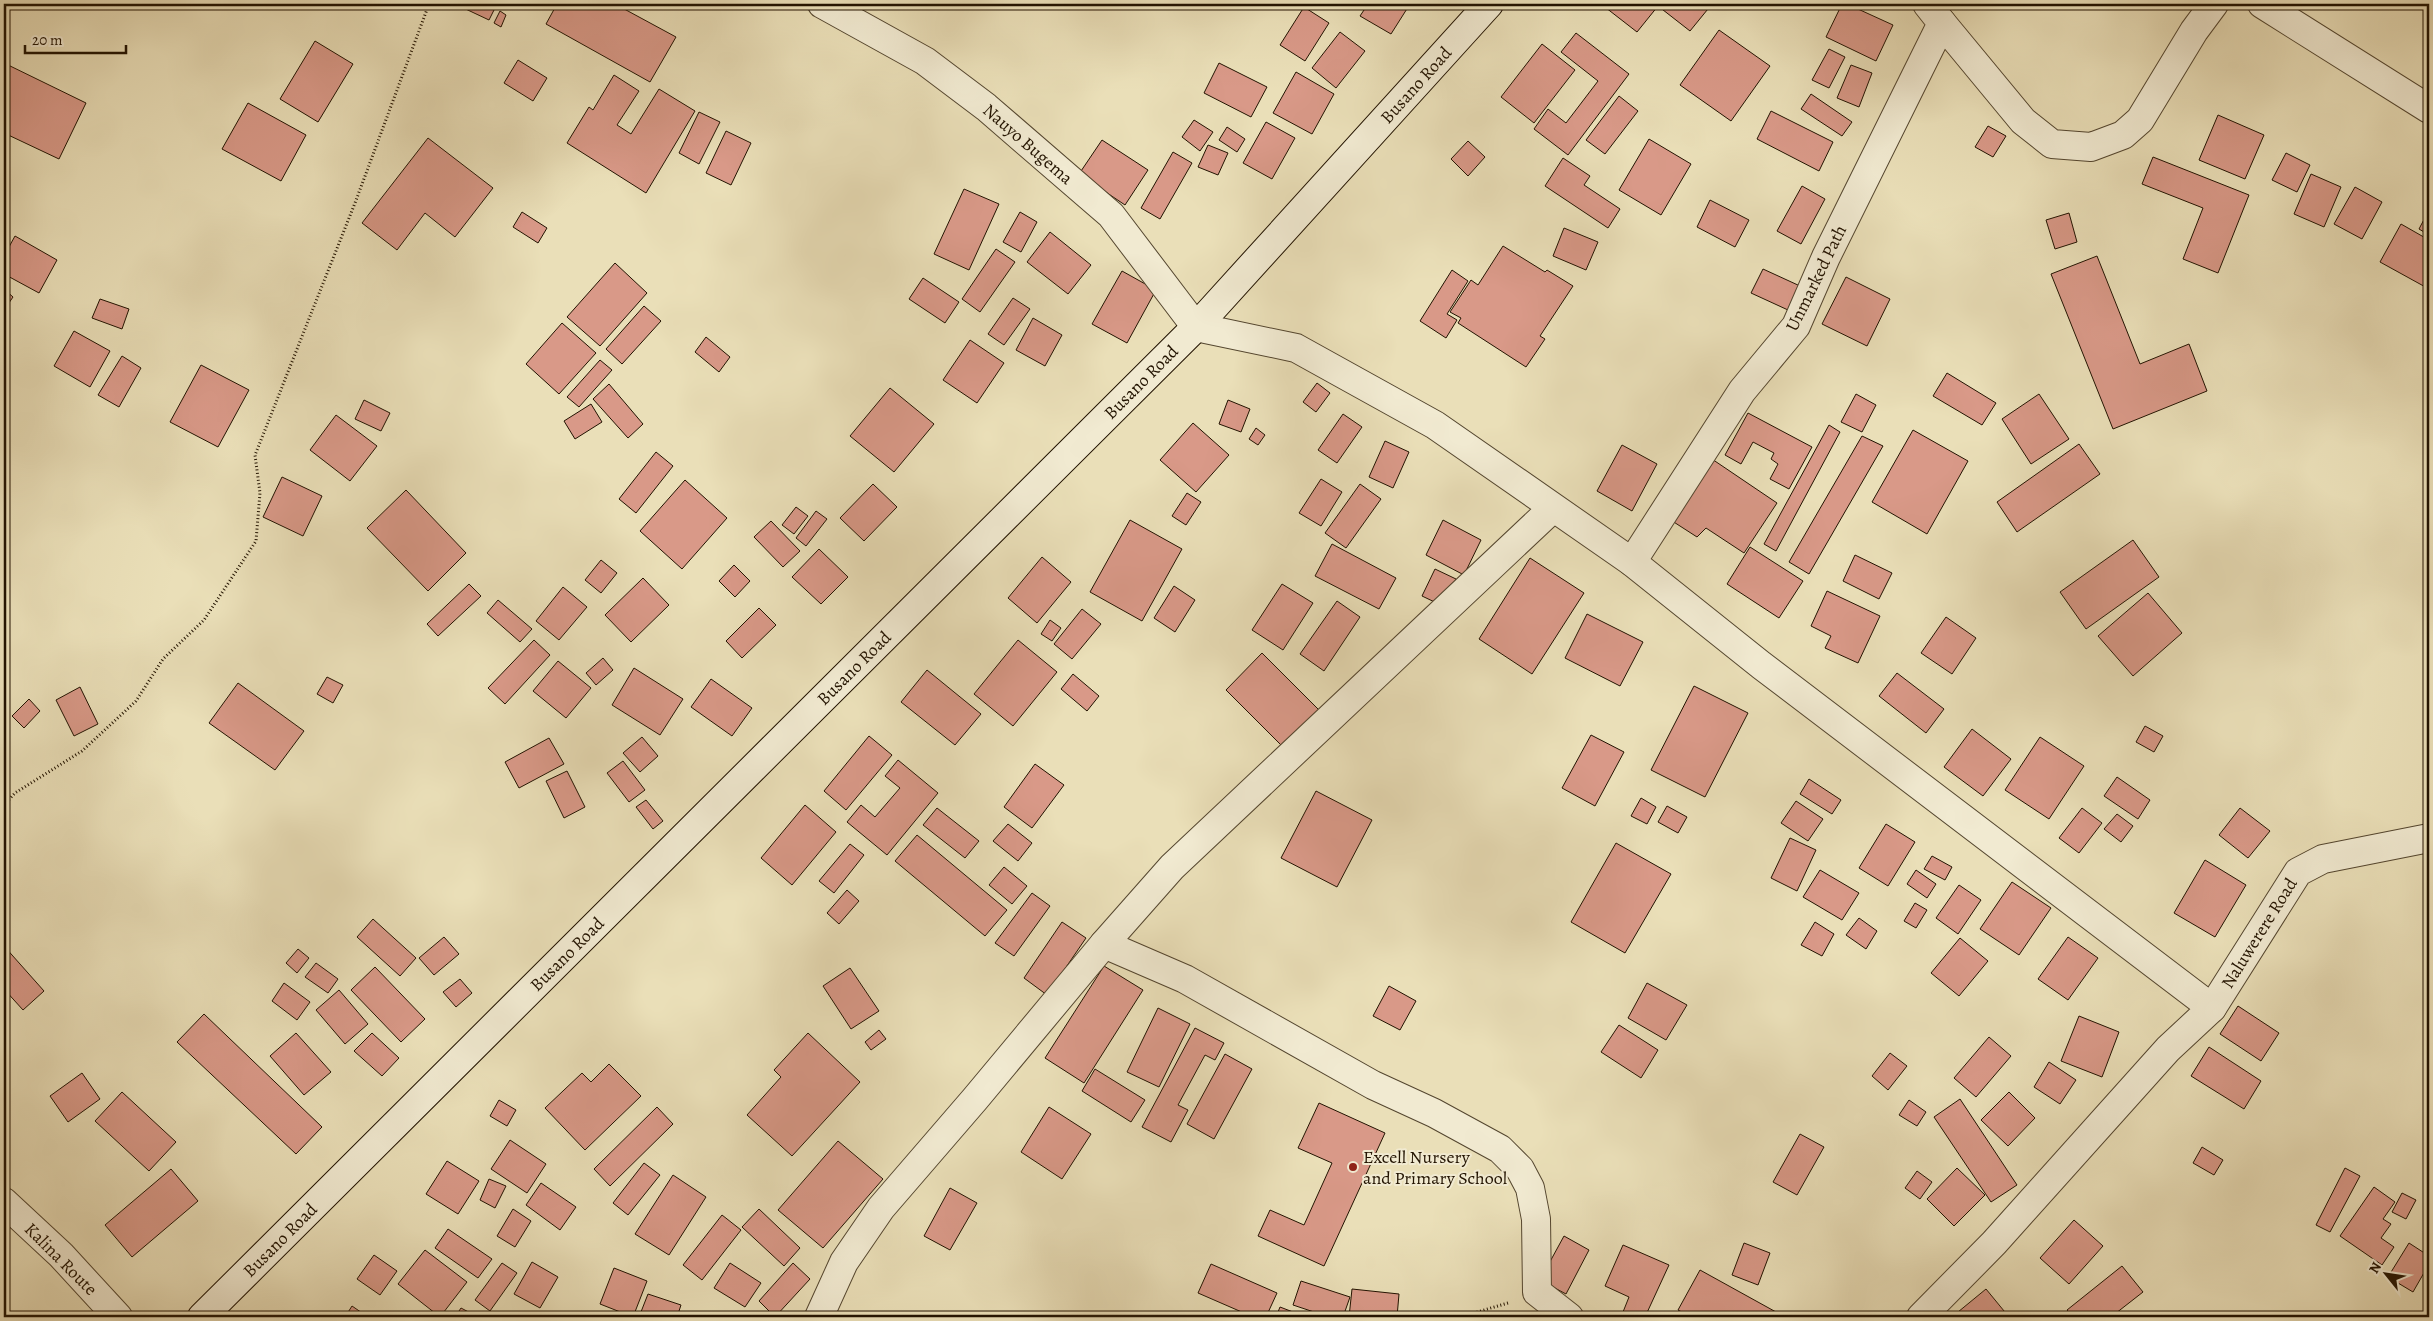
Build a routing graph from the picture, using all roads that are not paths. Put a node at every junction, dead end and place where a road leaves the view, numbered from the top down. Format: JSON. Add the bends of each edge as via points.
{"nodes":[{"id":1,"x":822,"y":4,"type":"edge"},
{"id":2,"x":1489,"y":4,"type":"edge"},
{"id":3,"x":2214,"y":4,"type":"edge"},
{"id":4,"x":2262,"y":4,"type":"edge"},
{"id":5,"x":1935,"y":13,"type":"edge"},
{"id":6,"x":2429,"y":110,"type":"edge"},
{"id":7,"x":1196,"y":327,"type":"junction"},
{"id":8,"x":1553,"y":508,"type":"junction"},
{"id":9,"x":1632,"y":562,"type":"junction"},
{"id":10,"x":2429,"y":838,"type":"edge"},
{"id":11,"x":1104,"y":944,"type":"junction"},
{"id":12,"x":2212,"y":1008,"type":"junction"},
{"id":13,"x":4,"y":1202,"type":"edge"},
{"id":14,"x":118,"y":1317,"type":"edge"},
{"id":15,"x":202,"y":1317,"type":"edge"},
{"id":16,"x":819,"y":1317,"type":"edge"},
{"id":17,"x":1569,"y":1317,"type":"edge"},
{"id":18,"x":1920,"y":1317,"type":"edge"}],
"edges":[{"from":1,"to":7,"type":"street","name":"Nauyo Bugema","via":[[925,61],[993,113],[1111,215]]},
{"from":2,"to":7,"type":"street","name":"Busano Road"},
{"from":3,"to":5,"type":"street","via":[[2140,120],[2122,135],[2091,147],[2052,144],[2023,121]]},
{"from":4,"to":6,"type":"street"},
{"from":5,"to":9,"type":"street","name":"Unmarked Path","via":[[1796,326],[1742,391]]},
{"from":7,"to":8,"type":"street","via":[[1296,348],[1435,425]]},
{"from":7,"to":15,"type":"street","name":"Busano Road"},
{"from":8,"to":9,"type":"street"},
{"from":8,"to":11,"type":"street","via":[[1172,867]]},
{"from":9,"to":12,"type":"street","via":[[1761,665]]},
{"from":10,"to":12,"type":"street","name":"Naluwerere Road","via":[[2323,859],[2298,872]]},
{"from":11,"to":16,"type":"street","via":[[881,1208],[844,1262]]},
{"from":11,"to":17,"type":"street","via":[[1185,979],[1373,1085],[1500,1149],[1520,1169],[1530,1188],[1536,1219],[1537,1292]]},
{"from":12,"to":18,"type":"street","name":"Naluwerere Road","via":[[2168,1049],[1994,1243]]},
{"from":13,"to":14,"type":"street","name":"Kalina Route","via":[[61,1255]]}]}
